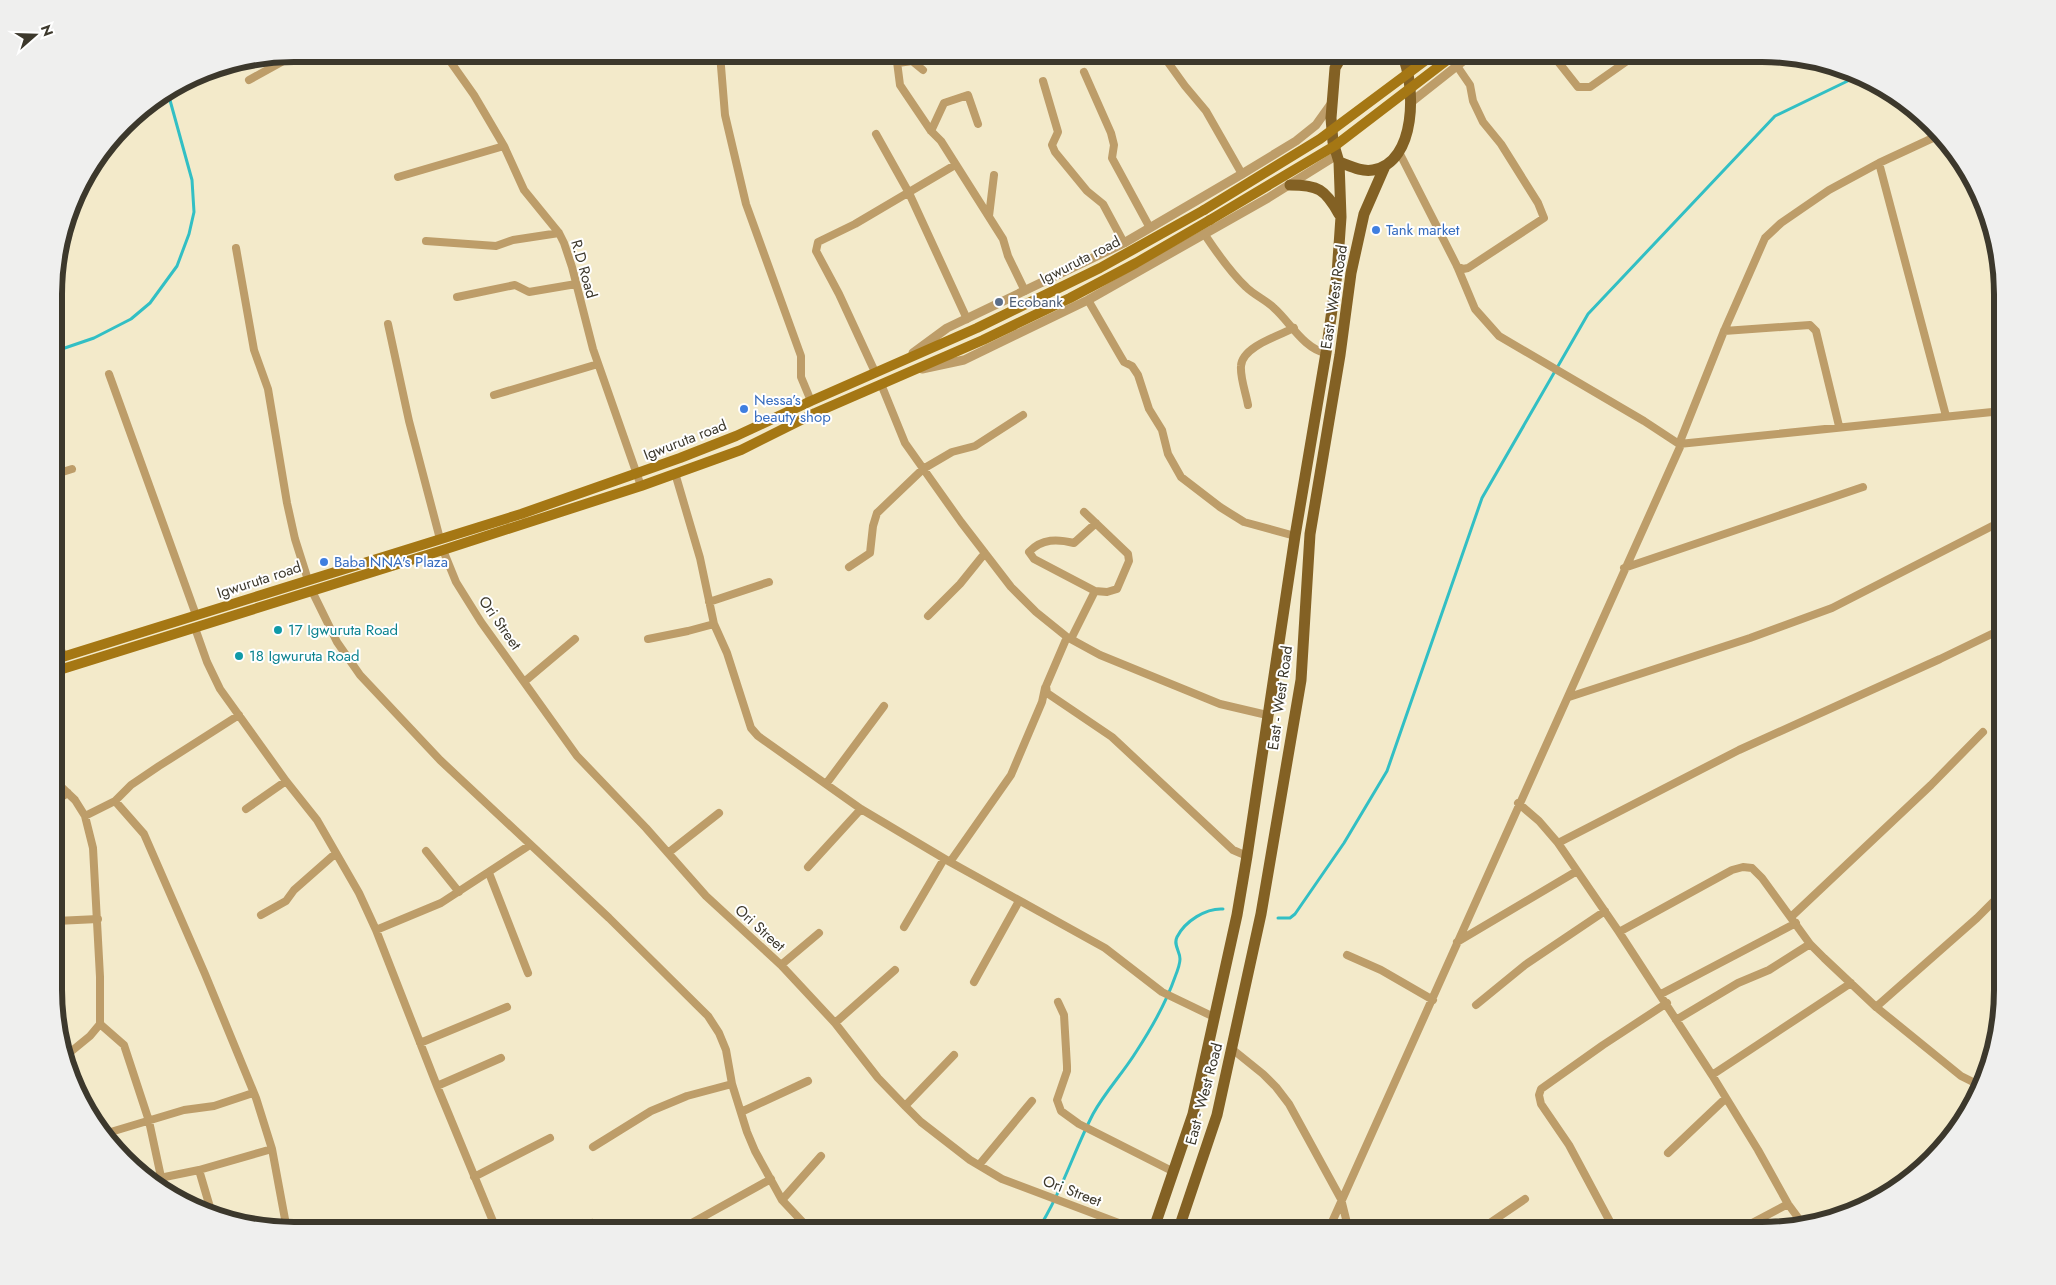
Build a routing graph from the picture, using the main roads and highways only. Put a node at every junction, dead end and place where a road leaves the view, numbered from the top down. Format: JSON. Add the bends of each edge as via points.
{"nodes":[{"id":1,"x":1338,"y":62,"type":"edge"},
{"id":2,"x":1406,"y":62,"type":"edge"},
{"id":3,"x":1423,"y":62,"type":"edge"},
{"id":4,"x":1445,"y":62,"type":"edge"},
{"id":5,"x":1338,"y":158,"type":"junction"},
{"id":6,"x":1386,"y":166,"type":"junction"},
{"id":7,"x":1290,"y":185,"type":"road end"},
{"id":8,"x":1341,"y":217,"type":"junction"},
{"id":9,"x":1327,"y":435,"type":"junction"},
{"id":10,"x":1312,"y":436,"type":"junction"},
{"id":11,"x":62,"y":657,"type":"edge"},
{"id":12,"x":62,"y":669,"type":"edge"},
{"id":13,"x":1156,"y":1222,"type":"edge"},
{"id":14,"x":1181,"y":1222,"type":"edge"}],
"edges":[{"from":1,"to":5,"type":"main road","name":"East - West Road","via":[[1331,104],[1333,142]]},
{"from":2,"to":6,"type":"main road","name":"East - West Road","via":[[1410,103],[1405,141]]},
{"from":3,"to":11,"type":"main road","name":"Igwuruta road","bridge":true,"via":[[1320,139],[1204,210],[1091,272],[977,328],[736,436],[637,475],[440,540]]},
{"from":4,"to":12,"type":"main road","name":"Igwuruta road","bridge":true,"via":[[1332,148],[1136,263],[1070,298],[815,413],[742,450],[443,550]]},
{"from":5,"to":6,"type":"main road","via":[[1358,169]]},
{"from":5,"to":8,"type":"main road","name":"East - West Road"},
{"from":6,"to":9,"type":"main road","name":"East - West Road","via":[[1364,214]]},
{"from":7,"to":8,"type":"main road","via":[[1309,185],[1321,190],[1330,197]]},
{"from":8,"to":10,"type":"main road","name":"East - West Road","via":[[1337,274]]},
{"from":9,"to":10,"type":"main road"},
{"from":9,"to":14,"type":"main road","name":"East - West Road","via":[[1310,534],[1301,680],[1261,914],[1217,1115]]},
{"from":10,"to":13,"type":"main road","name":"East - West Road","via":[[1237,915],[1193,1114]]}]}
